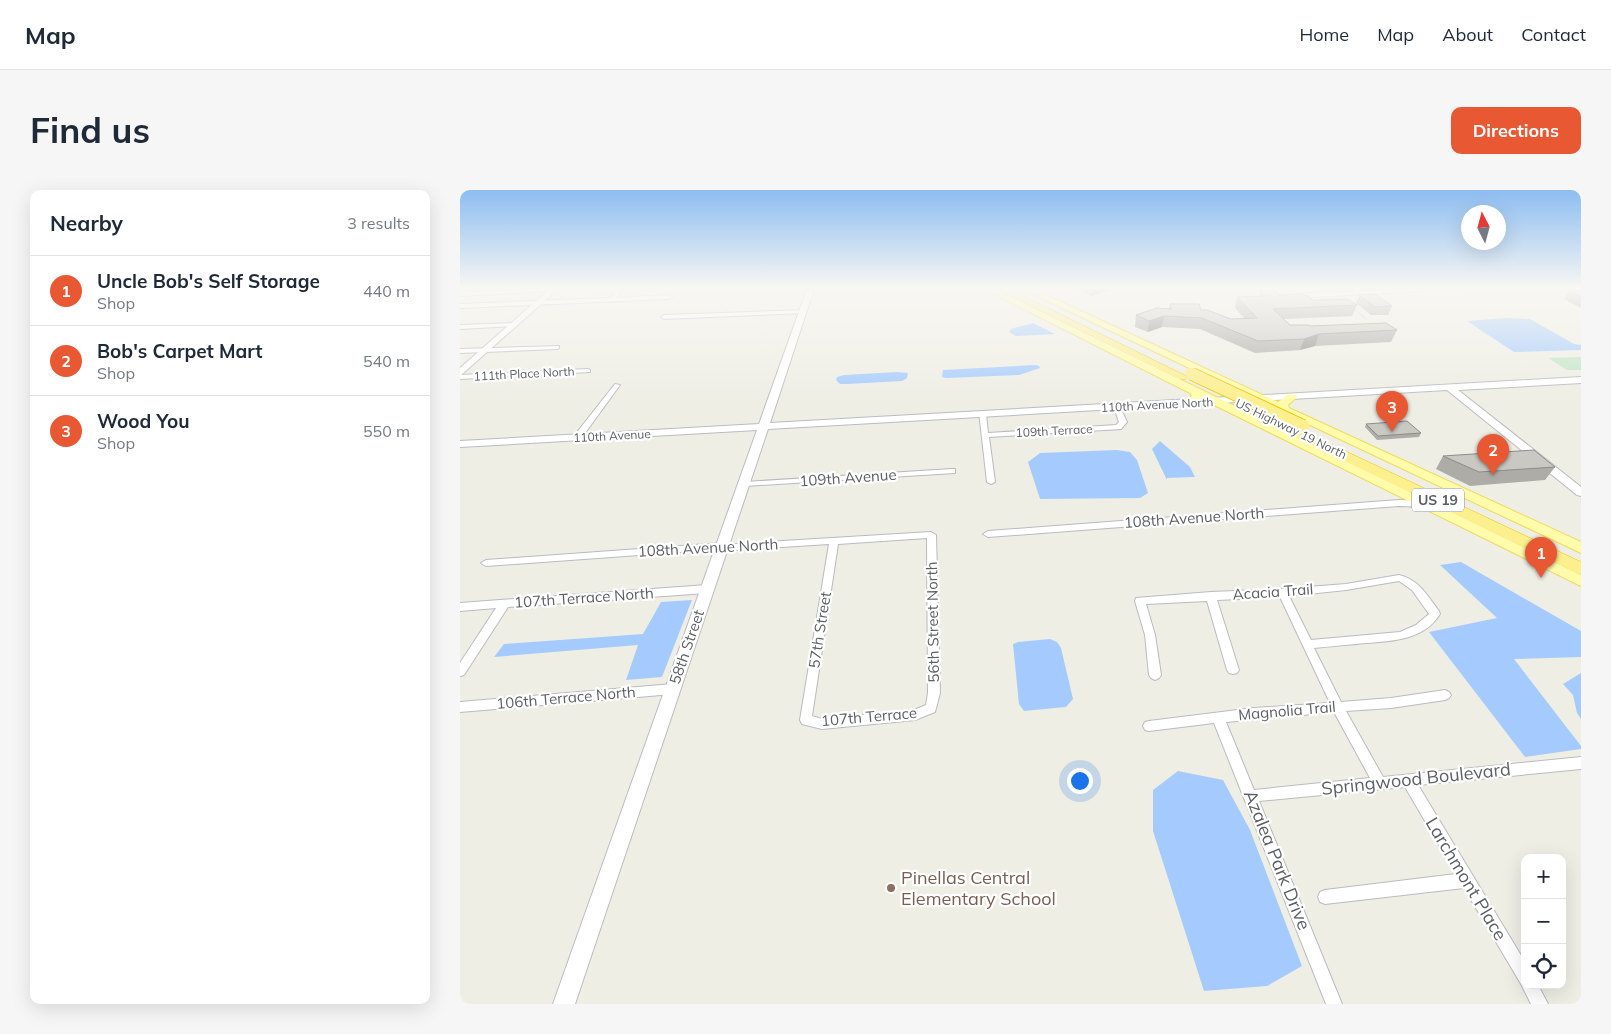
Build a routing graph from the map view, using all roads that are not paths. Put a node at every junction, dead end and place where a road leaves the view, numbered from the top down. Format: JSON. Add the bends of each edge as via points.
{"nodes":[{"id":1,"x":513,"y":327,"type":"edge"},
{"id":2,"x":798,"y":327,"type":"edge"},
{"id":3,"x":1071,"y":327,"type":"edge"},
{"id":4,"x":1081,"y":327,"type":"edge"},
{"id":5,"x":1088,"y":327,"type":"edge"},
{"id":6,"x":1097,"y":327,"type":"edge"},
{"id":7,"x":558,"y":346,"type":"dead end"},
{"id":8,"x":487,"y":350,"type":"junction"},
{"id":9,"x":460,"y":351,"type":"edge"},
{"id":10,"x":588,"y":371,"type":"dead end"},
{"id":11,"x":460,"y":373,"type":"edge"},
{"id":12,"x":460,"y":377,"type":"edge"},
{"id":13,"x":1190,"y":379,"type":"junction"},
{"id":14,"x":1581,"y":380,"type":"edge"},
{"id":15,"x":1226,"y":382,"type":"junction"},
{"id":16,"x":617,"y":385,"type":"dead end"},
{"id":17,"x":1450,"y":388,"type":"junction"},
{"id":18,"x":1292,"y":397,"type":"junction"},
{"id":19,"x":1262,"y":399,"type":"junction"},
{"id":20,"x":1240,"y":400,"type":"junction"},
{"id":21,"x":1218,"y":402,"type":"junction"},
{"id":22,"x":1188,"y":403,"type":"junction"},
{"id":23,"x":1117,"y":407,"type":"junction"},
{"id":24,"x":1285,"y":410,"type":"junction"},
{"id":25,"x":982,"y":414,"type":"junction"},
{"id":26,"x":1253,"y":419,"type":"junction"},
{"id":27,"x":1295,"y":427,"type":"junction"},
{"id":28,"x":763,"y":428,"type":"junction"},
{"id":29,"x":985,"y":436,"type":"junction"},
{"id":30,"x":577,"y":438,"type":"junction"},
{"id":31,"x":460,"y":444,"type":"edge"},
{"id":32,"x":952,"y":471,"type":"dead end"},
{"id":33,"x":991,"y":482,"type":"dead end"},
{"id":34,"x":744,"y":484,"type":"junction"},
{"id":35,"x":1581,"y":493,"type":"edge"},
{"id":36,"x":1399,"y":497,"type":"junction"},
{"id":37,"x":988,"y":534,"type":"dead end"},
{"id":38,"x":931,"y":535,"type":"joint"},
{"id":39,"x":834,"y":540,"type":"junction"},
{"id":40,"x":722,"y":546,"type":"junction"},
{"id":41,"x":1581,"y":548,"type":"edge"},
{"id":42,"x":1581,"y":558,"type":"edge"},
{"id":43,"x":486,"y":563,"type":"dead end"},
{"id":44,"x":1581,"y":569,"type":"edge"},
{"id":45,"x":1581,"y":581,"type":"edge"},
{"id":46,"x":707,"y":588,"type":"junction"},
{"id":47,"x":1283,"y":593,"type":"junction"},
{"id":48,"x":1211,"y":596,"type":"junction"},
{"id":49,"x":505,"y":603,"type":"junction"},
{"id":50,"x":460,"y":606,"type":"edge"},
{"id":51,"x":1308,"y":644,"type":"junction"},
{"id":52,"x":1233,"y":670,"type":"dead end"},
{"id":53,"x":460,"y":672,"type":"edge"},
{"id":54,"x":1155,"y":675,"type":"dead end"},
{"id":55,"x":673,"y":689,"type":"junction"},
{"id":56,"x":1445,"y":695,"type":"dead end"},
{"id":57,"x":1337,"y":706,"type":"junction"},
{"id":58,"x":460,"y":707,"type":"edge"},
{"id":59,"x":931,"y":708,"type":"joint"},
{"id":60,"x":1218,"y":717,"type":"junction"},
{"id":61,"x":806,"y":720,"type":"joint"},
{"id":62,"x":1149,"y":726,"type":"dead end"},
{"id":63,"x":1581,"y":763,"type":"edge"},
{"id":64,"x":1408,"y":780,"type":"junction"},
{"id":65,"x":1380,"y":783,"type":"junction"},
{"id":66,"x":1251,"y":796,"type":"junction"},
{"id":67,"x":1468,"y":880,"type":"junction"},
{"id":68,"x":1325,"y":896,"type":"dead end"},
{"id":69,"x":1521,"y":971,"type":"edge"},
{"id":70,"x":1531,"y":989,"type":"edge"},
{"id":71,"x":564,"y":1004,"type":"edge"},
{"id":72,"x":1334,"y":1004,"type":"edge"},
{"id":73,"x":1540,"y":1004,"type":"edge"}],
"edges":[{"from":1,"to":8,"type":"street"},
{"from":2,"to":28,"type":"street","name":"58th Street"},
{"from":3,"to":13,"type":"main road"},
{"from":4,"to":13,"type":"highway","name":"US Highway 19 North","number":"US 19"},
{"from":5,"to":13,"type":"highway","name":"US Highway 19 North","number":"US 19"},
{"from":6,"to":13,"type":"main road"},
{"from":7,"to":8,"type":"street"},
{"from":8,"to":9,"type":"street"},
{"from":8,"to":11,"type":"street"},
{"from":10,"to":12,"type":"street","name":"111th Place North"},
{"from":13,"to":15,"type":"main road"},
{"from":13,"to":20,"type":"main road"},
{"from":13,"to":21,"type":"main road"},
{"from":13,"to":22,"type":"main road","via":[[1198,397]]},
{"from":13,"to":27,"type":"highway","name":"US Highway 19 North","number":"US 19"},
{"from":14,"to":17,"type":"street","name":"110th Avenue North"},
{"from":15,"to":19,"type":"main road"},
{"from":15,"to":20,"type":"main road"},
{"from":16,"to":30,"type":"street"},
{"from":17,"to":18,"type":"street","name":"110th Avenue North"},
{"from":17,"to":35,"type":"street"},
{"from":18,"to":19,"type":"street","name":"110th Avenue North"},
{"from":18,"to":24,"type":"main road","via":[[1283,401]]},
{"from":19,"to":20,"type":"street","name":"110th Avenue North"},
{"from":19,"to":24,"type":"main road"},
{"from":20,"to":21,"type":"street","name":"110th Avenue North"},
{"from":20,"to":24,"type":"main road"},
{"from":20,"to":26,"type":"main road"},
{"from":21,"to":22,"type":"street","name":"110th Avenue North"},
{"from":21,"to":26,"type":"main road"},
{"from":22,"to":23,"type":"street","name":"110th Avenue North"},
{"from":23,"to":25,"type":"street","name":"110th Avenue North"},
{"from":23,"to":29,"type":"street","name":"109th Terrace","via":[[1123,422],[1110,428]]},
{"from":24,"to":27,"type":"main road"},
{"from":25,"to":28,"type":"street","name":"110th Avenue North"},
{"from":25,"to":29,"type":"street"},
{"from":26,"to":27,"type":"main road"},
{"from":27,"to":36,"type":"main road"},
{"from":27,"to":41,"type":"main road"},
{"from":27,"to":42,"type":"highway","name":"US Highway 19 North","number":"US 19"},
{"from":27,"to":44,"type":"highway","name":"US Highway 19 North","number":"US 19"},
{"from":28,"to":30,"type":"street","name":"110th Avenue"},
{"from":28,"to":34,"type":"street","name":"58th Street"},
{"from":29,"to":33,"type":"street"},
{"from":30,"to":31,"type":"street","name":"110th Avenue"},
{"from":32,"to":34,"type":"street","name":"109th Avenue"},
{"from":34,"to":40,"type":"street","name":"58th Street"},
{"from":36,"to":37,"type":"street","name":"108th Avenue North"},
{"from":36,"to":45,"type":"main road","via":[[1427,504]]},
{"from":38,"to":39,"type":"street","name":"108th Avenue North"},
{"from":38,"to":59,"type":"street","name":"56th Street North","via":[[934,693]]},
{"from":39,"to":40,"type":"street","name":"108th Avenue North","via":[[735,548]]},
{"from":39,"to":61,"type":"street","name":"57th Street"},
{"from":40,"to":43,"type":"street","name":"108th Avenue North"},
{"from":40,"to":46,"type":"street","name":"58th Street"},
{"from":46,"to":49,"type":"street","name":"107th Terrace North"},
{"from":46,"to":55,"type":"street","name":"58th Street"},
{"from":47,"to":48,"type":"street","name":"Acacia Trail"},
{"from":47,"to":51,"type":"street"},
{"from":47,"to":51,"type":"street","name":"Acacia Trail","via":[[1399,578],[1413,584],[1435,614],[1414,631],[1400,636]]},
{"from":48,"to":52,"type":"street"},
{"from":48,"to":54,"type":"street","name":"Acacia Trail","via":[[1140,601],[1150,635]]},
{"from":49,"to":50,"type":"street","name":"107th Terrace North"},
{"from":49,"to":53,"type":"street"},
{"from":51,"to":57,"type":"street"},
{"from":55,"to":58,"type":"street","name":"106th Terrace North"},
{"from":55,"to":71,"type":"street","name":"58th Street"},
{"from":56,"to":57,"type":"street","name":"Magnolia Trail"},
{"from":57,"to":60,"type":"street","name":"Magnolia Trail"},
{"from":57,"to":65,"type":"street"},
{"from":59,"to":61,"type":"street","name":"107th Terrace","via":[[916,715],[850,722],[822,724]]},
{"from":60,"to":62,"type":"street","name":"Magnolia Trail"},
{"from":60,"to":66,"type":"street","name":"Azalea Park Drive"},
{"from":63,"to":64,"type":"street","name":"Springwood Boulevard"},
{"from":64,"to":65,"type":"street","name":"Springwood Boulevard"},
{"from":64,"to":67,"type":"street","name":"Larchmont Place"},
{"from":65,"to":66,"type":"street","name":"Springwood Boulevard"},
{"from":66,"to":72,"type":"street","name":"Azalea Park Drive"},
{"from":67,"to":68,"type":"street"},
{"from":67,"to":69,"type":"street","name":"Larchmont Place"},
{"from":70,"to":73,"type":"street"}]}
